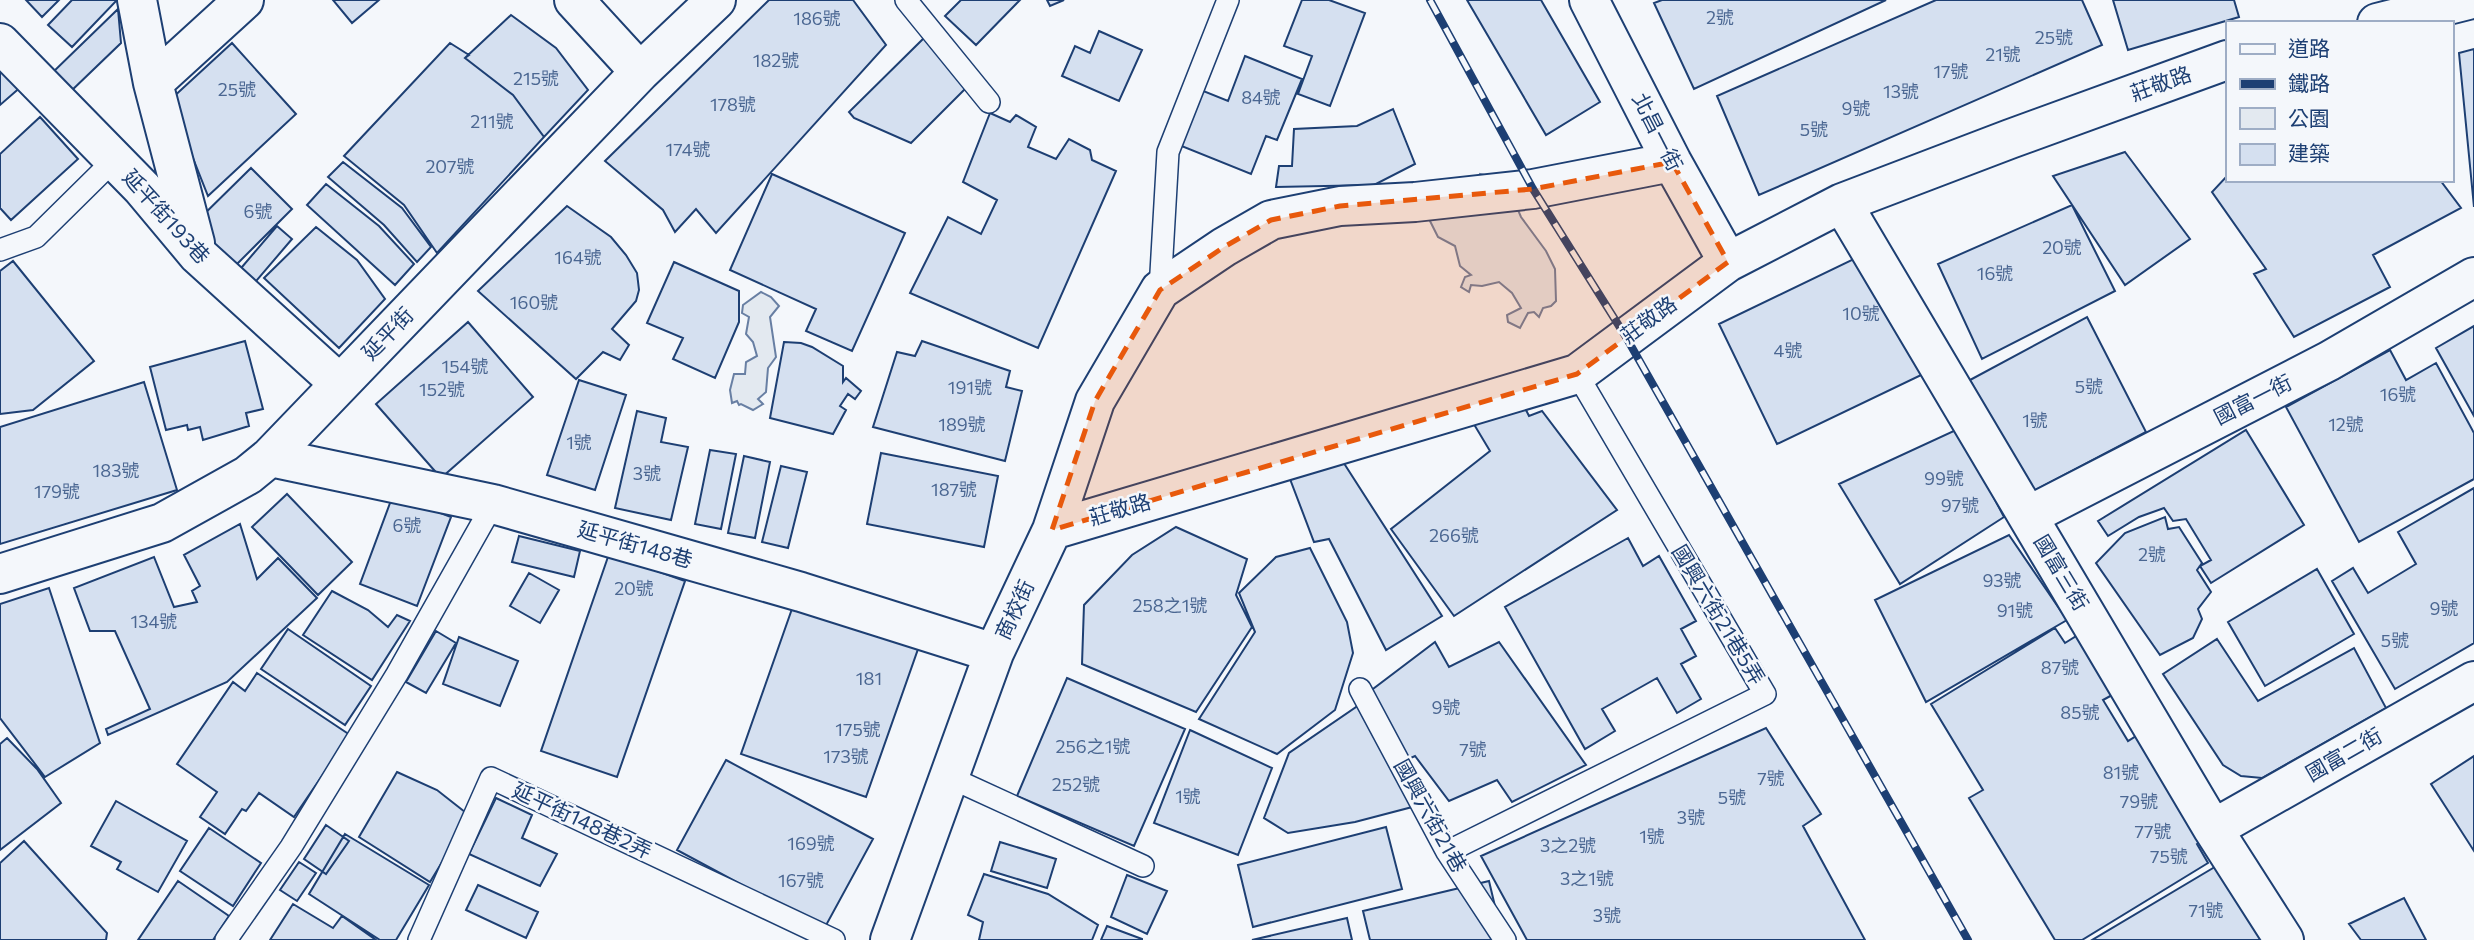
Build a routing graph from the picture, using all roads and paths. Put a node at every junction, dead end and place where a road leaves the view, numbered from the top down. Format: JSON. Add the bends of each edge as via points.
{"nodes":[{"id":1,"x":137,"y":0,"type":"edge"},
{"id":2,"x":244,"y":0,"type":"edge"},
{"id":3,"x":573,"y":0,"type":"edge"},
{"id":4,"x":716,"y":0,"type":"edge"},
{"id":5,"x":906,"y":0,"type":"edge"},
{"id":6,"x":1228,"y":0,"type":"edge"},
{"id":7,"x":2468,"y":0,"type":"edge"},
{"id":8,"x":1595,"y":2,"type":"edge"},
{"id":9,"x":2385,"y":21,"type":"edge"},
{"id":10,"x":0,"y":43,"type":"edge"},
{"id":11,"x":2226,"y":60,"type":"edge"},
{"id":12,"x":640,"y":72,"type":"junction"},
{"id":13,"x":153,"y":82,"type":"junction"},
{"id":14,"x":989,"y":102,"type":"dead end"},
{"id":15,"x":114,"y":160,"type":"junction"},
{"id":16,"x":1672,"y":162,"type":"junction"},
{"id":17,"x":1842,"y":203,"type":"junction"},
{"id":18,"x":0,"y":250,"type":"edge"},
{"id":19,"x":198,"y":255,"type":"junction"},
{"id":20,"x":1728,"y":262,"type":"junction"},
{"id":21,"x":2474,"y":277,"type":"edge"},
{"id":22,"x":1160,"y":290,"type":"junction"},
{"id":23,"x":1577,"y":374,"type":"junction"},
{"id":24,"x":340,"y":384,"type":"junction"},
{"id":25,"x":270,"y":457,"type":"junction"},
{"id":26,"x":493,"y":504,"type":"junction"},
{"id":27,"x":2028,"y":516,"type":"junction"},
{"id":28,"x":1052,"y":530,"type":"junction"},
{"id":29,"x":0,"y":574,"type":"edge"},
{"id":30,"x":994,"y":653,"type":"junction"},
{"id":31,"x":2474,"y":681,"type":"edge"},
{"id":32,"x":1360,"y":689,"type":"dead end"},
{"id":33,"x":949,"y":778,"type":"junction"},
{"id":34,"x":2213,"y":829,"type":"junction"},
{"id":35,"x":1447,"y":852,"type":"junction"},
{"id":36,"x":1143,"y":866,"type":"dead end"},
{"id":37,"x":226,"y":940,"type":"edge"},
{"id":38,"x":419,"y":940,"type":"edge"},
{"id":39,"x":834,"y":940,"type":"edge"},
{"id":40,"x":890,"y":940,"type":"edge"},
{"id":41,"x":1506,"y":940,"type":"edge"},
{"id":42,"x":2284,"y":940,"type":"edge"}],
"edges":[{"from":1,"to":13,"type":"street"},
{"from":2,"to":13,"type":"street"},
{"from":3,"to":12,"type":"street"},
{"from":4,"to":12,"type":"street","name":"延平街"},
{"from":5,"to":14,"type":"lane"},
{"from":6,"to":22,"type":"lane","via":[[1168,152]]},
{"from":7,"to":9,"type":"street"},
{"from":8,"to":16,"type":"street","name":"北昌一街"},
{"from":10,"to":15,"type":"street","name":"延平街193巷"},
{"from":11,"to":17,"type":"street","name":"莊敬路"},
{"from":12,"to":24,"type":"street","name":"延平街"},
{"from":13,"to":19,"type":"street"},
{"from":15,"to":18,"type":"lane","via":[[36,237]]},
{"from":15,"to":19,"type":"street","name":"延平街193巷"},
{"from":16,"to":20,"type":"street","name":"北昌一街"},
{"from":16,"to":22,"type":"street","via":[[1533,189],[1340,206],[1271,220]]},
{"from":17,"to":20,"type":"street","name":"莊敬路"},
{"from":17,"to":27,"type":"street","name":"國富三街"},
{"from":19,"to":24,"type":"street","name":"延平街193巷"},
{"from":20,"to":23,"type":"street","name":"莊敬路"},
{"from":21,"to":27,"type":"street","name":"國富一街","via":[[2329,361]]},
{"from":22,"to":28,"type":"street","name":"商校街","via":[[1095,401]]},
{"from":23,"to":28,"type":"street","name":"莊敬路"},
{"from":23,"to":35,"type":"lane","name":"國興六街21巷5弄","via":[[1765,694]]},
{"from":24,"to":25,"type":"street","name":"延平街"},
{"from":25,"to":26,"type":"street","name":"延平街148巷"},
{"from":25,"to":29,"type":"street","name":"延平街","via":[[248,475],[162,523]]},
{"from":26,"to":30,"type":"street","name":"延平街148巷"},
{"from":26,"to":37,"type":"lane","via":[[397,674],[291,846]]},
{"from":27,"to":34,"type":"street","name":"國富三街"},
{"from":28,"to":30,"type":"street","name":"商校街"},
{"from":30,"to":33,"type":"street","name":"商校街"},
{"from":31,"to":34,"type":"street","name":"國富二街"},
{"from":32,"to":35,"type":"lane","name":"國興六街21巷"},
{"from":33,"to":36,"type":"lane"},
{"from":33,"to":40,"type":"street","name":"商校街"},
{"from":34,"to":42,"type":"street","name":"國富三街"},
{"from":35,"to":41,"type":"lane","name":"國興六街21巷"},
{"from":38,"to":39,"type":"lane","name":"延平街148巷2弄","via":[[491,778]]}]}
